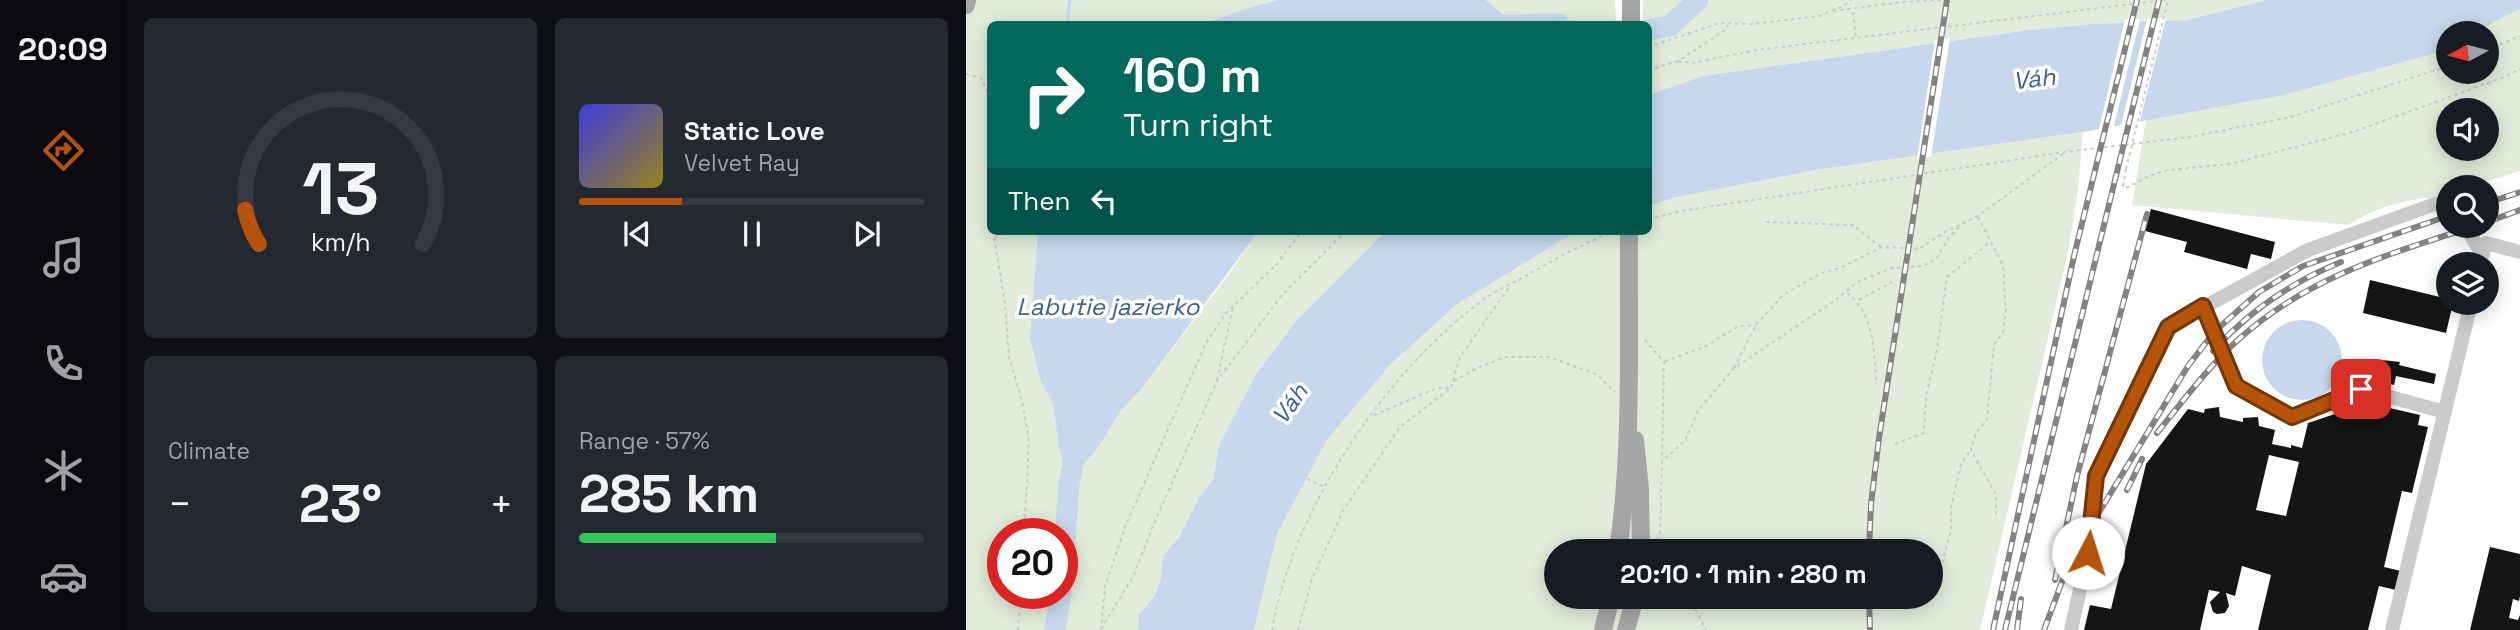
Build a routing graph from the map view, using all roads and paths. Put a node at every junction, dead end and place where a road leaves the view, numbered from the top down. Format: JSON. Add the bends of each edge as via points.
{"nodes":[{"id":1,"x":1631,"y":0,"type":"edge"},
{"id":2,"x":1851,"y":0,"type":"edge"},
{"id":3,"x":1945,"y":0,"type":"edge"},
{"id":4,"x":2166,"y":0,"type":"edge"},
{"id":5,"x":1853,"y":10,"type":"junction"},
{"id":6,"x":1832,"y":11,"type":"junction"},
{"id":7,"x":1630,"y":21,"type":"edge"},
{"id":8,"x":1730,"y":23,"type":"junction"},
{"id":9,"x":2520,"y":36,"type":"edge"},
{"id":10,"x":1856,"y":38,"type":"junction"},
{"id":11,"x":2499,"y":45,"type":"edge"},
{"id":12,"x":1652,"y":46,"type":"edge"},
{"id":13,"x":1678,"y":61,"type":"junction"},
{"id":14,"x":1652,"y":68,"type":"edge"},
{"id":15,"x":2520,"y":69,"type":"edge"},
{"id":16,"x":2436,"y":70,"type":"edge"},
{"id":17,"x":966,"y":74,"type":"edge"},
{"id":18,"x":987,"y":91,"type":"edge"},
{"id":19,"x":2065,"y":152,"type":"junction"},
{"id":20,"x":2436,"y":204,"type":"edge"},
{"id":21,"x":1978,"y":216,"type":"junction"},
{"id":22,"x":1652,"y":218,"type":"edge"},
{"id":23,"x":1766,"y":222,"type":"dead end"},
{"id":24,"x":1960,"y":226,"type":"junction"},
{"id":25,"x":994,"y":235,"type":"edge"},
{"id":26,"x":998,"y":235,"type":"edge"},
{"id":27,"x":1299,"y":235,"type":"edge"},
{"id":28,"x":1342,"y":235,"type":"edge"},
{"id":29,"x":1607,"y":235,"type":"edge"},
{"id":30,"x":1629,"y":235,"type":"edge"},
{"id":31,"x":995,"y":240,"type":"junction"},
{"id":32,"x":1991,"y":242,"type":"junction"},
{"id":33,"x":1882,"y":247,"type":"junction"},
{"id":34,"x":2483,"y":252,"type":"edge"},
{"id":35,"x":2520,"y":252,"type":"edge"},
{"id":36,"x":1892,"y":282,"type":"dead end"},
{"id":37,"x":1512,"y":284,"type":"junction"},
{"id":38,"x":1846,"y":292,"type":"junction"},
{"id":39,"x":1858,"y":301,"type":"junction"},
{"id":40,"x":1234,"y":305,"type":"junction"},
{"id":41,"x":2203,"y":306,"type":"junction"},
{"id":42,"x":2468,"y":315,"type":"edge"},
{"id":43,"x":1756,"y":325,"type":"junction"},
{"id":44,"x":1645,"y":340,"type":"dead end"},
{"id":45,"x":1664,"y":362,"type":"junction"},
{"id":46,"x":1733,"y":369,"type":"junction"},
{"id":47,"x":1217,"y":381,"type":"junction"},
{"id":48,"x":1453,"y":382,"type":"junction"},
{"id":49,"x":1876,"y":384,"type":"dead end"},
{"id":50,"x":1451,"y":388,"type":"junction"},
{"id":51,"x":1622,"y":392,"type":"junction"},
{"id":52,"x":2445,"y":412,"type":"junction"},
{"id":53,"x":1372,"y":416,"type":"junction"},
{"id":54,"x":1895,"y":444,"type":"dead end"},
{"id":55,"x":1971,"y":450,"type":"junction"},
{"id":56,"x":1662,"y":461,"type":"junction"},
{"id":57,"x":1307,"y":479,"type":"dead end"},
{"id":58,"x":1325,"y":488,"type":"junction"},
{"id":59,"x":1996,"y":514,"type":"dead end"},
{"id":60,"x":1025,"y":518,"type":"edge"},
{"id":61,"x":1653,"y":534,"type":"dead end"},
{"id":62,"x":1619,"y":539,"type":"edge"},
{"id":63,"x":1642,"y":539,"type":"edge"},
{"id":64,"x":1658,"y":539,"type":"edge"},
{"id":65,"x":1660,"y":539,"type":"edge"},
{"id":66,"x":1943,"y":559,"type":"edge"},
{"id":67,"x":1020,"y":609,"type":"edge"},
{"id":68,"x":1608,"y":609,"type":"edge"},
{"id":69,"x":1631,"y":609,"type":"edge"},
{"id":70,"x":1695,"y":609,"type":"edge"},
{"id":71,"x":1101,"y":629,"type":"edge"},
{"id":72,"x":1018,"y":630,"type":"edge"},
{"id":73,"x":1272,"y":630,"type":"edge"},
{"id":74,"x":1298,"y":630,"type":"edge"},
{"id":75,"x":1603,"y":630,"type":"edge"},
{"id":76,"x":1626,"y":630,"type":"edge"},
{"id":77,"x":1706,"y":630,"type":"edge"},
{"id":78,"x":2071,"y":630,"type":"edge"},
{"id":79,"x":2392,"y":630,"type":"edge"}],
"edges":[{"from":1,"to":7,"type":"main road"},
{"from":2,"to":6,"type":"path"},
{"from":3,"to":5,"type":"path"},
{"from":4,"to":10,"type":"path"},
{"from":4,"to":15,"type":"path","bridge":true,"via":[[2126,169],[2126,188],[2169,170],[2243,160],[2356,131]]},
{"from":5,"to":6,"type":"path"},
{"from":5,"to":10,"type":"path"},
{"from":6,"to":8,"type":"path","via":[[1753,24]]},
{"from":8,"to":12,"type":"path","via":[[1703,27]]},
{"from":8,"to":13,"type":"path"},
{"from":9,"to":11,"type":"path"},
{"from":10,"to":13,"type":"path","via":[[1693,63]]},
{"from":13,"to":14,"type":"path"},
{"from":16,"to":19,"type":"path","via":[[2291,117],[2159,142]]},
{"from":17,"to":18,"type":"path","via":[[981,78]]},
{"from":19,"to":21,"type":"path"},
{"from":19,"to":22,"type":"path"},
{"from":20,"to":41,"type":"lane","via":[[2308,250]]},
{"from":21,"to":24,"type":"path"},
{"from":21,"to":32,"type":"path"},
{"from":23,"to":33,"type":"path","via":[[1853,225]]},
{"from":24,"to":33,"type":"path","via":[[1919,249]]},
{"from":24,"to":38,"type":"path","via":[[1936,259],[1923,266],[1892,268],[1857,282]]},
{"from":25,"to":31,"type":"path"},
{"from":26,"to":31,"type":"path"},
{"from":27,"to":40,"type":"path","via":[[1277,264]]},
{"from":28,"to":47,"type":"path","via":[[1283,294]]},
{"from":29,"to":37,"type":"path"},
{"from":30,"to":51,"type":"main road","via":[[1628,371]]},
{"from":31,"to":60,"type":"path","via":[[1009,357],[1029,442]]},
{"from":32,"to":54,"type":"path","via":[[1947,277],[1924,433]]},
{"from":32,"to":55,"type":"path","via":[[2003,265],[2006,312],[2003,332],[1994,345],[1987,419]]},
{"from":33,"to":43,"type":"path","via":[[1783,295]]},
{"from":34,"to":35,"type":"lane","via":[[2486,243]]},
{"from":36,"to":39,"type":"path"},
{"from":37,"to":48,"type":"path","via":[[1460,357]]},
{"from":37,"to":53,"type":"path","via":[[1455,322],[1404,373]]},
{"from":38,"to":39,"type":"path"},
{"from":38,"to":46,"type":"path"},
{"from":39,"to":49,"type":"path","via":[[1871,328]]},
{"from":40,"to":47,"type":"path"},
{"from":40,"to":71,"type":"path","via":[[1205,345],[1137,498],[1105,586]]},
{"from":41,"to":52,"type":"lane","via":[[2236,386],[2292,417],[2361,389]]},
{"from":41,"to":78,"type":"lane","via":[[2168,327],[2096,476],[2088,553]]},
{"from":42,"to":52,"type":"lane"},
{"from":43,"to":45,"type":"path","via":[[1739,326],[1704,347]]},
{"from":43,"to":46,"type":"path"},
{"from":44,"to":45,"type":"path"},
{"from":45,"to":56,"type":"path"},
{"from":46,"to":56,"type":"path","via":[[1698,411],[1685,441]]},
{"from":47,"to":71,"type":"path","via":[[1134,575]]},
{"from":48,"to":50,"type":"path"},
{"from":48,"to":51,"type":"path","via":[[1506,357],[1549,358],[1595,374]]},
{"from":50,"to":53,"type":"path","via":[[1437,388]]},
{"from":50,"to":74,"type":"path","via":[[1400,427],[1344,509],[1312,579]]},
{"from":51,"to":62,"type":"main road"},
{"from":51,"to":63,"type":"main road","via":[[1639,471]]},
{"from":52,"to":79,"type":"lane"},
{"from":53,"to":58,"type":"path"},
{"from":55,"to":59,"type":"path","via":[[1996,495]]},
{"from":55,"to":66,"type":"path","via":[[1961,464]]},
{"from":56,"to":65,"type":"path"},
{"from":57,"to":58,"type":"path"},
{"from":58,"to":73,"type":"path","via":[[1295,548]]},
{"from":61,"to":64,"type":"path"},
{"from":67,"to":72,"type":"path"},
{"from":68,"to":75,"type":"main road"},
{"from":69,"to":76,"type":"main road"},
{"from":70,"to":77,"type":"path"}]}
